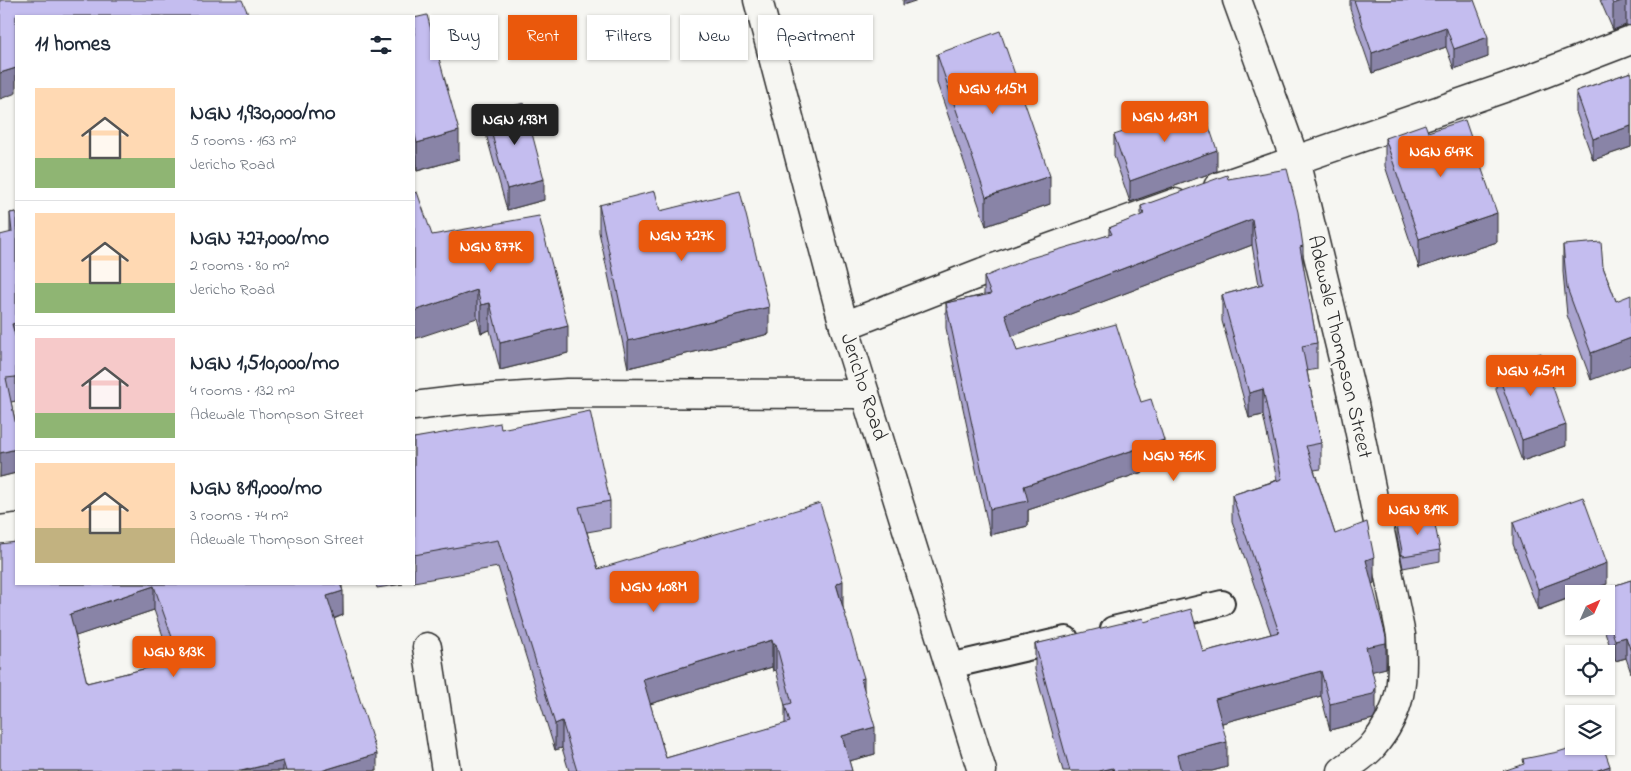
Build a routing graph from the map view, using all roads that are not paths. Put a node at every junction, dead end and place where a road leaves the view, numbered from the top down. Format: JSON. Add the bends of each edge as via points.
{"nodes":[{"id":1,"x":758,"y":0,"type":"edge"},
{"id":2,"x":1236,"y":0,"type":"edge"},
{"id":3,"x":1631,"y":40,"type":"edge"},
{"id":4,"x":1295,"y":160,"type":"junction"},
{"id":5,"x":844,"y":326,"type":"junction"},
{"id":6,"x":865,"y":394,"type":"junction"},
{"id":7,"x":415,"y":406,"type":"edge"},
{"id":8,"x":15,"y":528,"type":"edge"},
{"id":9,"x":0,"y":530,"type":"edge"},
{"id":10,"x":1222,"y":603,"type":"dead end"},
{"id":11,"x":427,"y":647,"type":"dead end"},
{"id":12,"x":950,"y":666,"type":"junction"},
{"id":13,"x":446,"y":771,"type":"edge"},
{"id":14,"x":982,"y":771,"type":"edge"},
{"id":15,"x":1342,"y":771,"type":"edge"}],
"edges":[{"from":1,"to":5,"type":"street","name":"Jericho Road"},
{"from":2,"to":4,"type":"street","name":"Adewale Thompson Street"},
{"from":3,"to":4,"type":"street","via":[[1524,81]]},
{"from":4,"to":5,"type":"street"},
{"from":4,"to":15,"type":"street","name":"Adewale Thompson Street","via":[[1354,404],[1402,642],[1402,689],[1389,723],[1372,748]]},
{"from":5,"to":6,"type":"street","name":"Jericho Road"},
{"from":6,"to":7,"type":"street","via":[[567,393]]},
{"from":6,"to":12,"type":"street","name":"Jericho Road"},
{"from":8,"to":9,"type":"street"},
{"from":10,"to":12,"type":"lane"},
{"from":11,"to":13,"type":"street"},
{"from":12,"to":14,"type":"street","name":"Jericho Road"}]}
